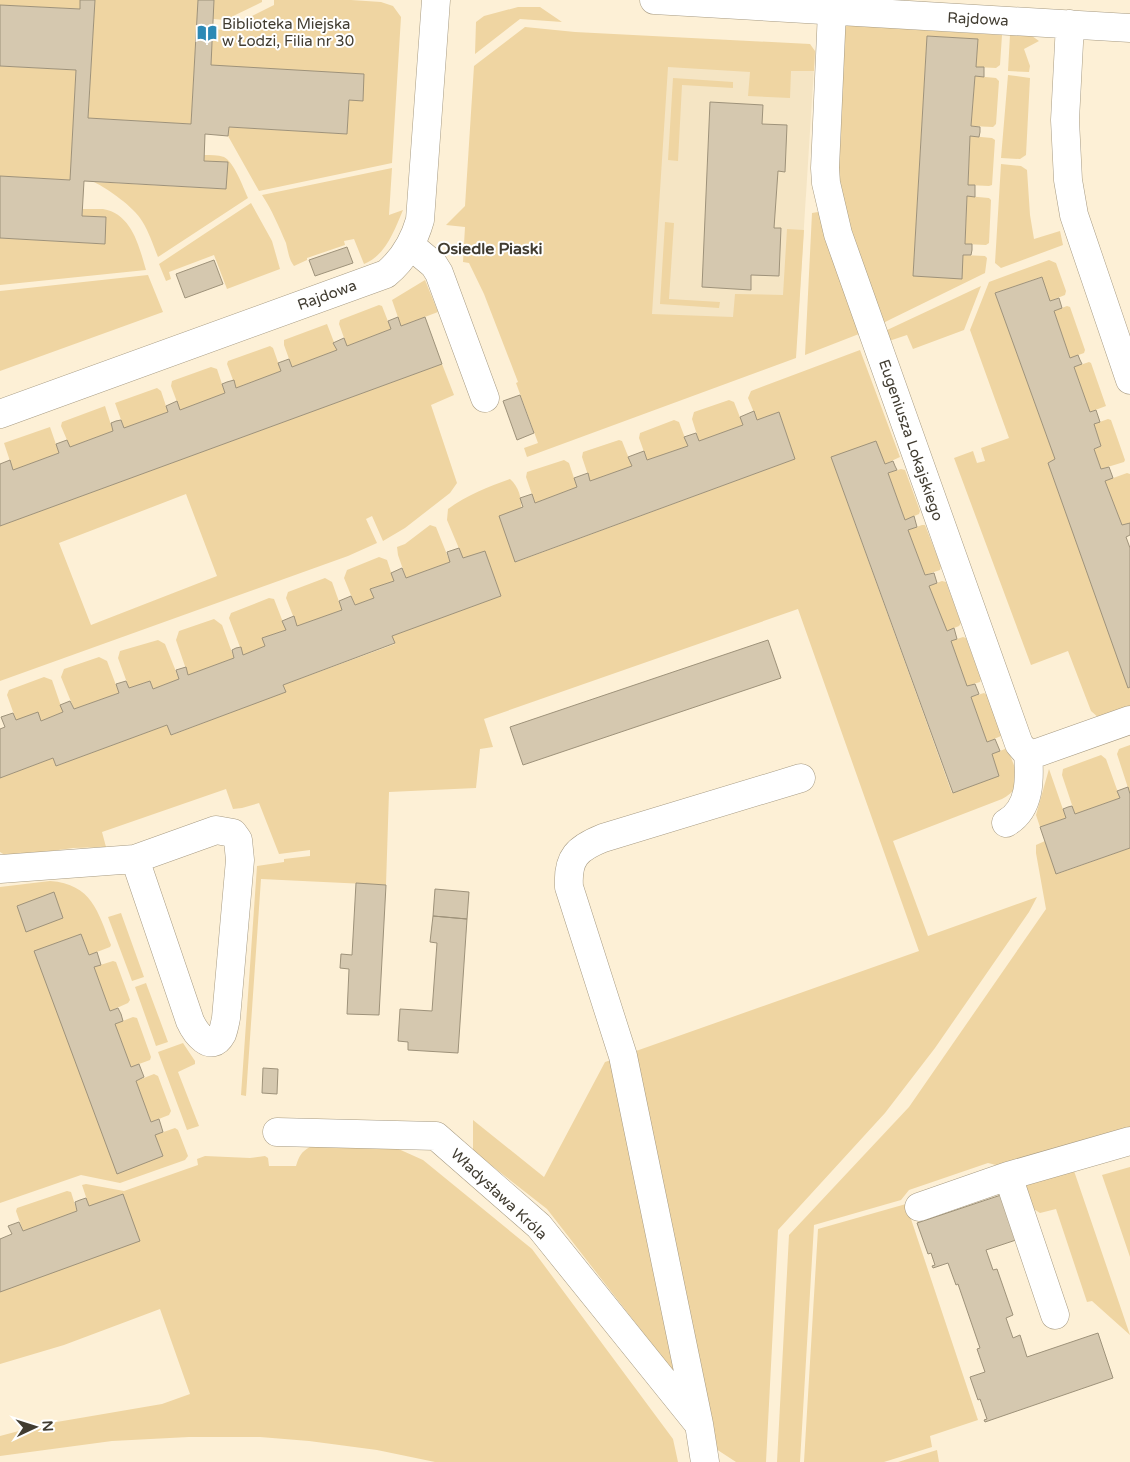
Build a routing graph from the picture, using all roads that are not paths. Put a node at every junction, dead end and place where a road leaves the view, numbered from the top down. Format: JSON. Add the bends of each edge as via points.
{"nodes":[{"id":1,"x":436,"y":0,"type":"edge"},
{"id":2,"x":654,"y":0,"type":"edge"},
{"id":3,"x":828,"y":7,"type":"edge"},
{"id":4,"x":906,"y":7,"type":"edge"},
{"id":5,"x":1070,"y":24,"type":"junction"},
{"id":6,"x":1130,"y":28,"type":"edge"},
{"id":7,"x":410,"y":245,"type":"junction"},
{"id":8,"x":1130,"y":380,"type":"edge"},
{"id":9,"x":485,"y":398,"type":"dead end"},
{"id":10,"x":0,"y":414,"type":"edge"},
{"id":11,"x":1130,"y":720,"type":"edge"},
{"id":12,"x":1028,"y":753,"type":"junction"},
{"id":13,"x":801,"y":778,"type":"dead end"},
{"id":14,"x":1006,"y":822,"type":"dead end"},
{"id":15,"x":135,"y":859,"type":"junction"},
{"id":16,"x":0,"y":869,"type":"edge"},
{"id":17,"x":277,"y":1132,"type":"dead end"},
{"id":18,"x":1130,"y":1141,"type":"edge"},
{"id":19,"x":1008,"y":1176,"type":"junction"},
{"id":20,"x":919,"y":1207,"type":"dead end"},
{"id":21,"x":1055,"y":1315,"type":"dead end"},
{"id":22,"x":698,"y":1424,"type":"junction"},
{"id":23,"x":705,"y":1462,"type":"edge"}],
"edges":[{"from":1,"to":7,"type":"street","name":"Rajdowa","via":[[420,220]]},
{"from":2,"to":3,"type":"street","name":"Rajdowa"},
{"from":3,"to":4,"type":"street","name":"Rajdowa"},
{"from":3,"to":12,"type":"street","name":"Eugeniusza Lokajskiego","via":[[825,168],[838,234],[1019,744]]},
{"from":4,"to":5,"type":"street","name":"Rajdowa"},
{"from":5,"to":6,"type":"street","name":"Rajdowa"},
{"from":5,"to":8,"type":"street","via":[[1064,120],[1068,180],[1074,215]]},
{"from":7,"to":9,"type":"street","via":[[439,272]]},
{"from":7,"to":10,"type":"street","name":"Rajdowa","via":[[386,274]]},
{"from":11,"to":12,"type":"street","via":[[1046,751]]},
{"from":12,"to":14,"type":"street","via":[[1026,800],[1016,816]]},
{"from":13,"to":22,"type":"street","name":"Władysława Króla","via":[[603,838],[585,845],[575,855],[570,867],[569,887],[623,1056]]},
{"from":15,"to":15,"type":"street","via":[[190,1021],[202,1040],[217,1040],[226,1018],[240,860],[238,840],[234,833],[216,830]]},
{"from":15,"to":16,"type":"street"},
{"from":17,"to":22,"type":"street","name":"Władysława Króla","via":[[436,1136],[539,1226]]},
{"from":18,"to":19,"type":"street"},
{"from":19,"to":20,"type":"street"},
{"from":19,"to":21,"type":"street"},
{"from":22,"to":23,"type":"street","name":"Władysława Króla"}]}
